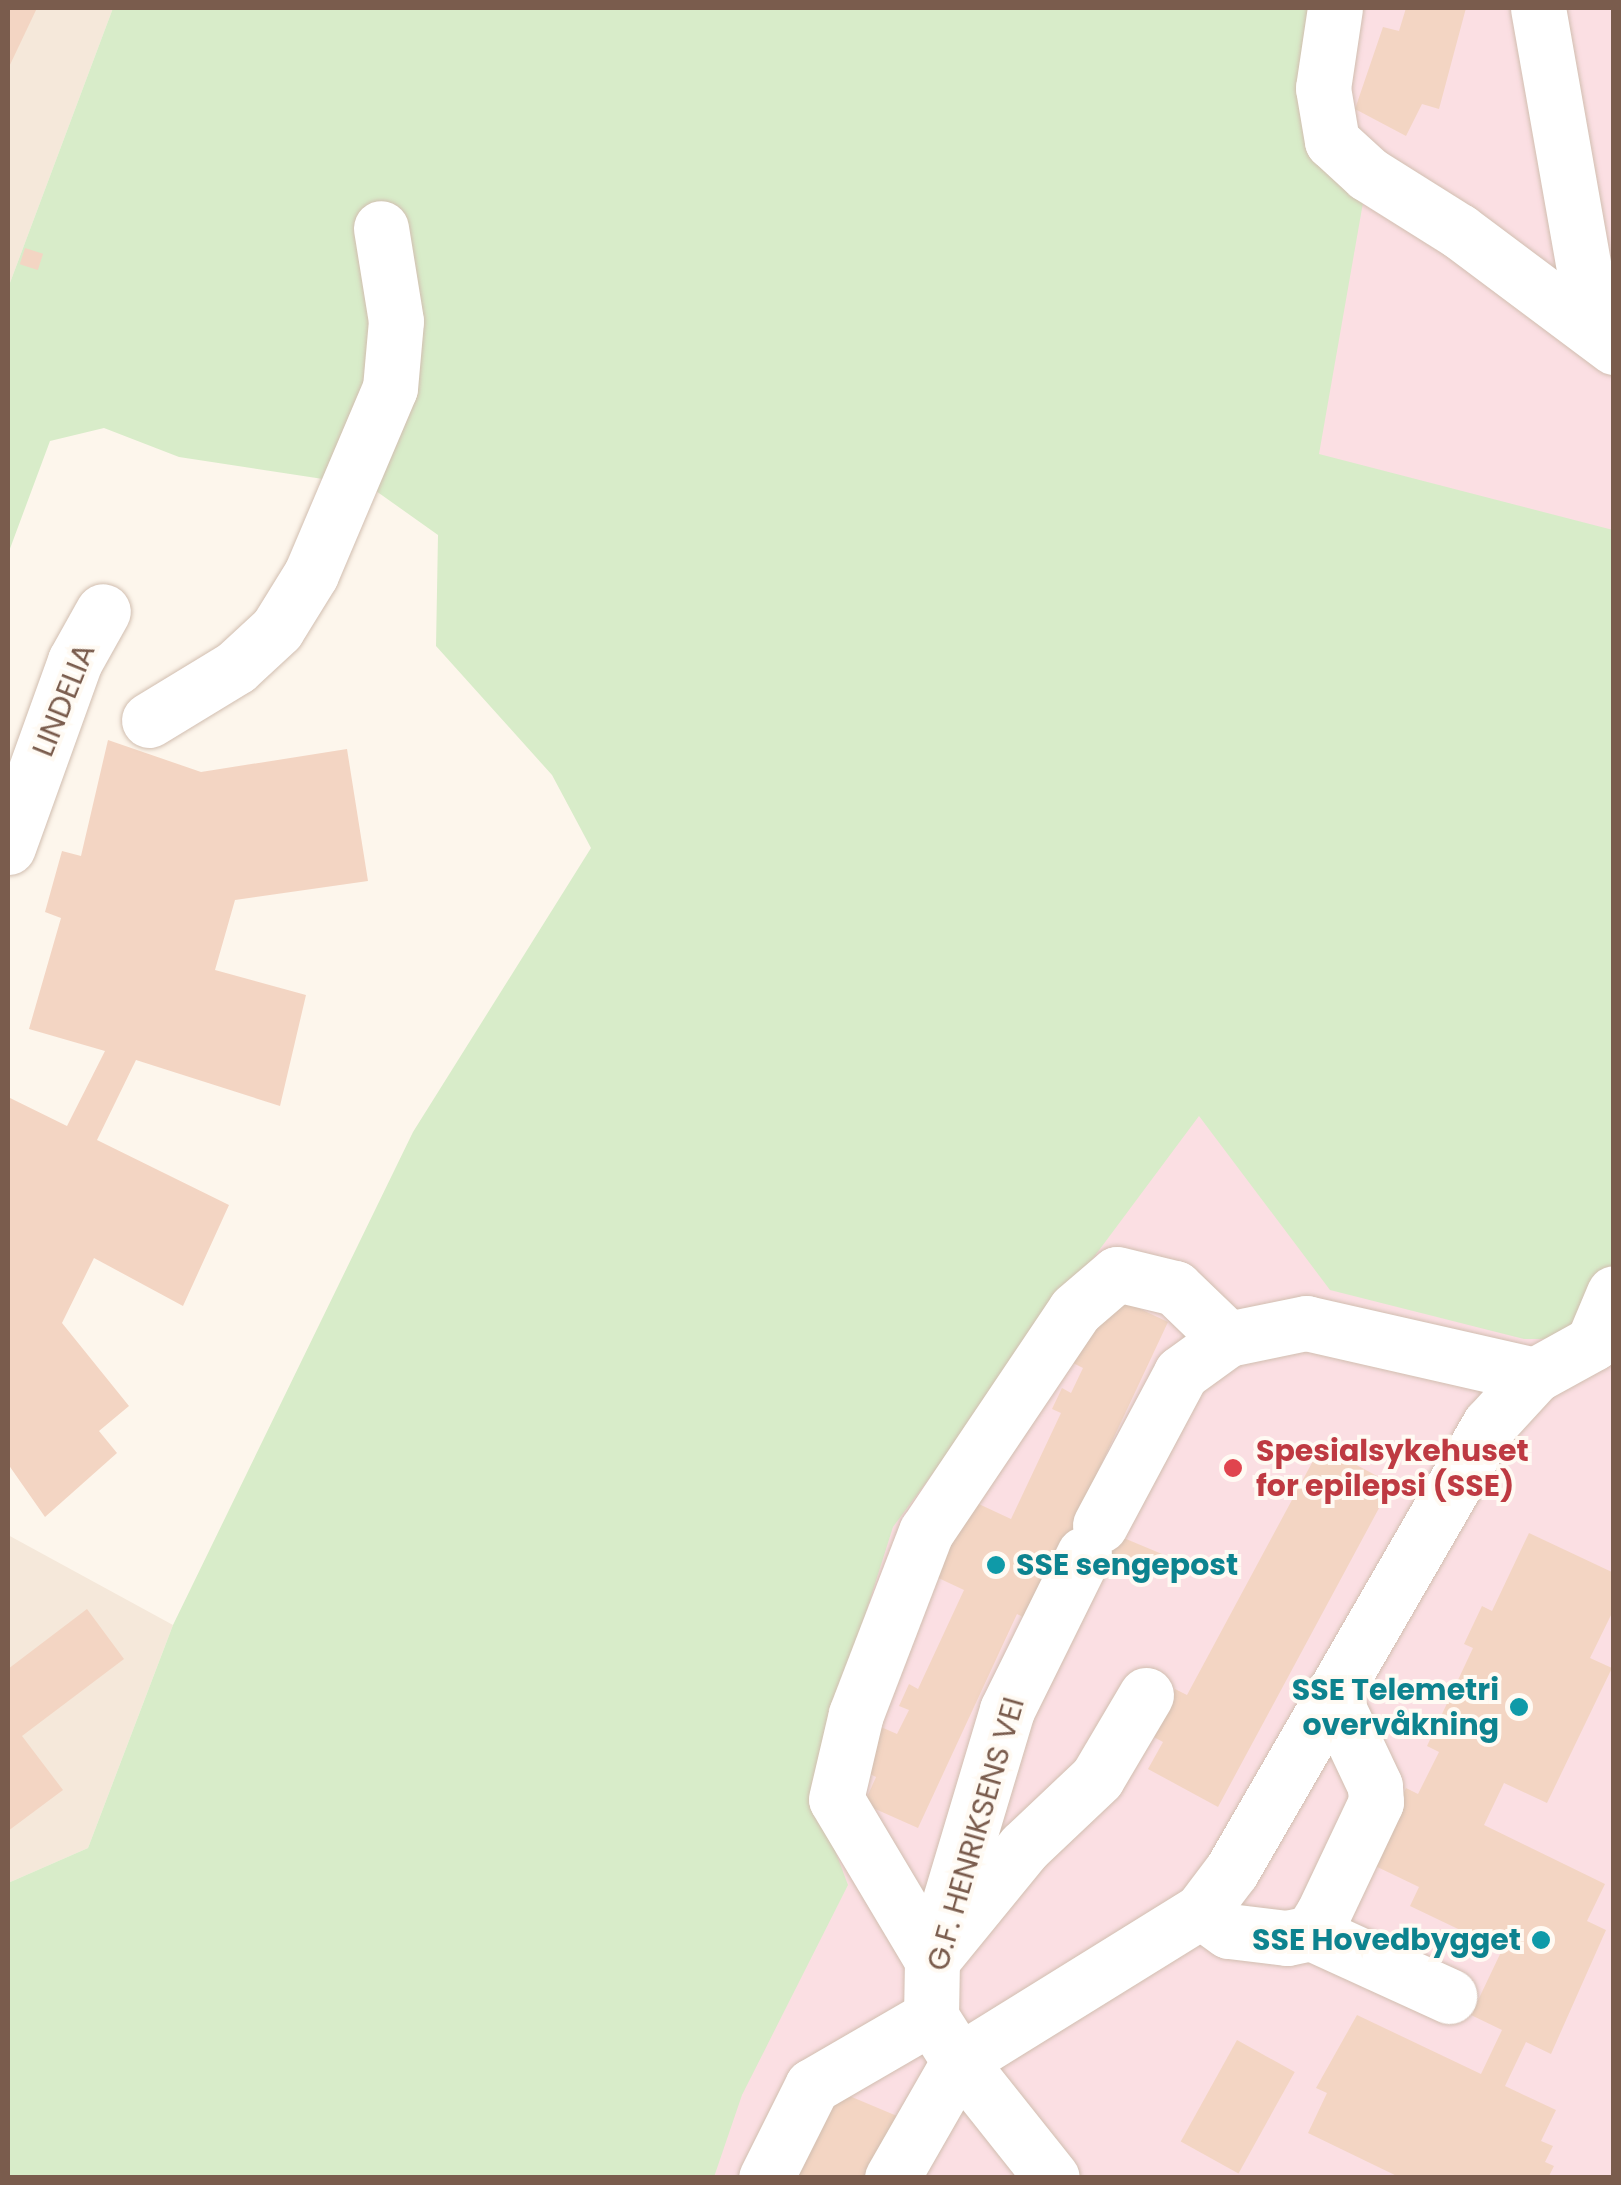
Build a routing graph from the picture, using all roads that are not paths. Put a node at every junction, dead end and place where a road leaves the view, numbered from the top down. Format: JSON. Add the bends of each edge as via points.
{"nodes":[{"id":1,"x":1334,"y":8,"type":"edge"},
{"id":2,"x":1538,"y":8,"type":"edge"},
{"id":3,"x":381,"y":228,"type":"dead end"},
{"id":4,"x":1604,"y":339,"type":"edge"},
{"id":5,"x":103,"y":612,"type":"dead end"},
{"id":6,"x":149,"y":720,"type":"dead end"},
{"id":7,"x":8,"y":847,"type":"edge"},
{"id":8,"x":1614,"y":1292,"type":"edge"},
{"id":9,"x":1228,"y":1339,"type":"junction"},
{"id":10,"x":1603,"y":1343,"type":"edge"},
{"id":11,"x":1535,"y":1376,"type":"junction"},
{"id":12,"x":1332,"y":1694,"type":"junction"},
{"id":13,"x":1146,"y":1695,"type":"dead end"},
{"id":14,"x":1200,"y":1911,"type":"junction"},
{"id":15,"x":1311,"y":1932,"type":"junction"},
{"id":16,"x":932,"y":1960,"type":"junction"},
{"id":17,"x":1450,"y":1996,"type":"dead end"},
{"id":18,"x":946,"y":2039,"type":"junction"},
{"id":19,"x":766,"y":2178,"type":"edge"},
{"id":20,"x":892,"y":2178,"type":"edge"},
{"id":21,"x":1052,"y":2178,"type":"edge"}],
"edges":[{"from":1,"to":4,"type":"street","via":[[1323,88],[1332,141],[1368,174]]},
{"from":2,"to":4,"type":"street"},
{"from":3,"to":6,"type":"street","via":[[396,322],[394,370],[312,574],[277,629],[236,668]]},
{"from":5,"to":7,"type":"street","name":"LINDELIA","via":[[75,660]]},
{"from":8,"to":10,"type":"street"},
{"from":9,"to":11,"type":"street","name":"G.F. HENRIKSENS VEI","via":[[1306,1322]]},
{"from":9,"to":16,"type":"street","name":"G.F. HENRIKSENS VEI","via":[[1181,1374],[1007,1710]]},
{"from":9,"to":16,"type":"street","via":[[1174,1288],[1117,1274],[1074,1310],[926,1532],[856,1714],[836,1800]]},
{"from":10,"to":11,"type":"street"},
{"from":11,"to":12,"type":"street","via":[[1489,1425]]},
{"from":12,"to":14,"type":"street","via":[[1232,1870]]},
{"from":12,"to":15,"type":"street","via":[[1375,1786],[1376,1802]]},
{"from":13,"to":16,"type":"street","via":[[1097,1778],[1024,1847]]},
{"from":14,"to":15,"type":"street","via":[[1229,1931],[1287,1938]]},
{"from":14,"to":18,"type":"street"},
{"from":15,"to":17,"type":"street"},
{"from":16,"to":18,"type":"street","name":"G.F. HENRIKSENS VEI"},
{"from":18,"to":19,"type":"street","via":[[812,2086]]},
{"from":18,"to":20,"type":"street"},
{"from":18,"to":21,"type":"street"}]}
